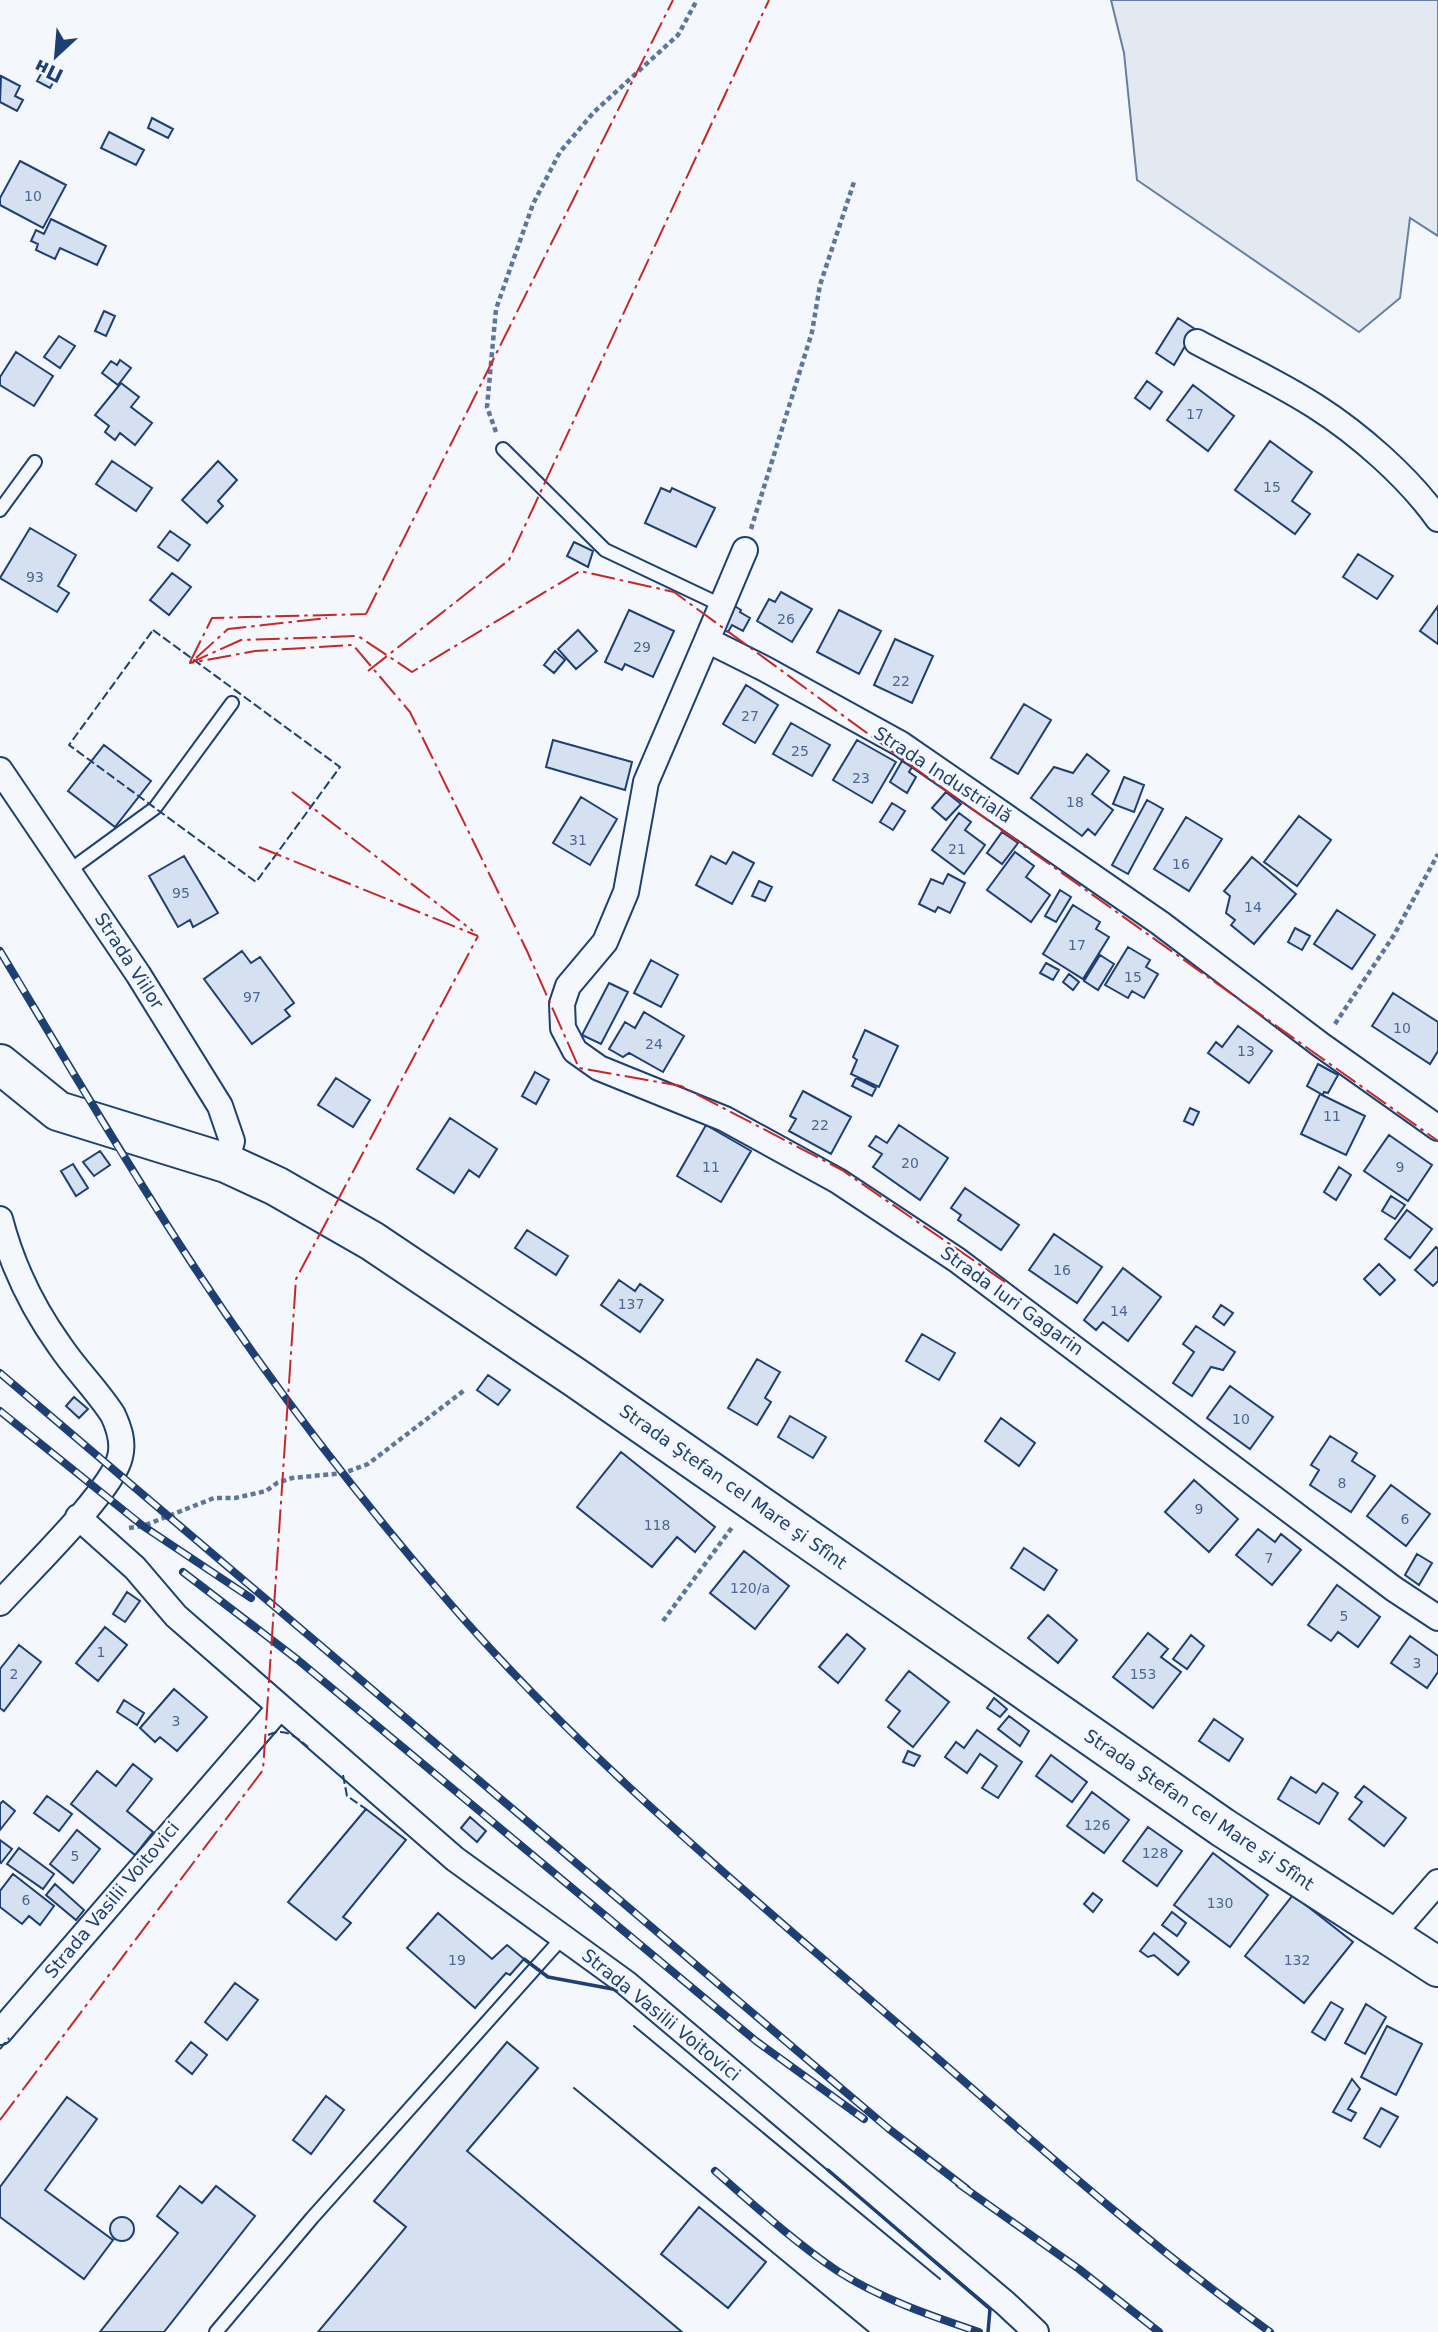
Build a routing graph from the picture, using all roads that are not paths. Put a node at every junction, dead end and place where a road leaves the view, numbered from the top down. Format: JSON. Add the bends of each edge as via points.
{"nodes":[{"id":1,"x":1197,"y":342,"type":"dead end"},
{"id":2,"x":503,"y":449,"type":"road end"},
{"id":3,"x":35,"y":462,"type":"dead end"},
{"id":4,"x":0,"y":510,"type":"edge"},
{"id":5,"x":1438,"y":519,"type":"edge"},
{"id":6,"x":745,"y":550,"type":"road end"},
{"id":7,"x":721,"y":605,"type":"junction"},
{"id":8,"x":707,"y":640,"type":"junction"},
{"id":9,"x":232,"y":703,"type":"dead end"},
{"id":10,"x":0,"y":770,"type":"edge"},
{"id":11,"x":70,"y":870,"type":"junction"},
{"id":12,"x":0,"y":1064,"type":"edge"},
{"id":13,"x":1438,"y":1128,"type":"edge"},
{"id":14,"x":226,"y":1163,"type":"junction"},
{"id":15,"x":0,"y":1219,"type":"edge"},
{"id":16,"x":78,"y":1517,"type":"junction"},
{"id":17,"x":0,"y":1603,"type":"edge"},
{"id":18,"x":1438,"y":1618,"type":"edge"},
{"id":19,"x":280,"y":1707,"type":"junction"},
{"id":20,"x":1438,"y":1882,"type":"edge"},
{"id":21,"x":563,"y":1937,"type":"junction"},
{"id":22,"x":1390,"y":1937,"type":"junction"},
{"id":23,"x":1438,"y":1967,"type":"edge"},
{"id":24,"x":0,"y":2032,"type":"edge"},
{"id":25,"x":216,"y":2332,"type":"edge"},
{"id":26,"x":1036,"y":2332,"type":"edge"}],
"edges":[{"from":1,"to":5,"type":"street","via":[[1315,406],[1377,454]]},
{"from":2,"to":7,"type":"lane","via":[[605,550]]},
{"from":3,"to":4,"type":"lane"},
{"from":6,"to":7,"type":"street"},
{"from":7,"to":8,"type":"street"},
{"from":8,"to":13,"type":"street","name":"Strada Industrială","via":[[901,744],[1160,923]]},
{"from":8,"to":18,"type":"street","name":"Strada Iuri Gagarin","via":[[646,782],[626,892],[605,942],[568,986],[562,1004],[563,1028],[575,1051],[599,1068],[725,1119],[838,1181],[957,1260]]},
{"from":9,"to":11,"type":"lane","via":[[155,808]]},
{"from":10,"to":11,"type":"street","name":"Strada Viilor"},
{"from":11,"to":14,"type":"street","name":"Strada Viilor","via":[[220,1106],[232,1141]]},
{"from":12,"to":14,"type":"main road","name":"Strada Ştefan cel Mare şi Sfînt","via":[[58,1111]]},
{"from":14,"to":22,"type":"main road","name":"Strada Ştefan cel Mare şi Sfînt","via":[[372,1241],[1222,1827]]},
{"from":15,"to":16,"type":"street","via":[[16,1271],[30,1298],[118,1425],[120,1458],[115,1471]]},
{"from":16,"to":17,"type":"street"},
{"from":16,"to":19,"type":"street","name":"Strada Vasilii Voitovici","via":[[135,1568],[176,1616]]},
{"from":19,"to":21,"type":"street","name":"Strada Vasilii Voitovici","via":[[455,1858]]},
{"from":19,"to":24,"type":"street","name":"Strada Vasilii Voitovici"},
{"from":20,"to":22,"type":"street"},
{"from":21,"to":25,"type":"lane"},
{"from":21,"to":26,"type":"street","name":"Strada Vasilii Voitovici","via":[[626,1983]]},
{"from":22,"to":23,"type":"main road","name":"Strada Ştefan cel Mare şi Sfînt"}]}
